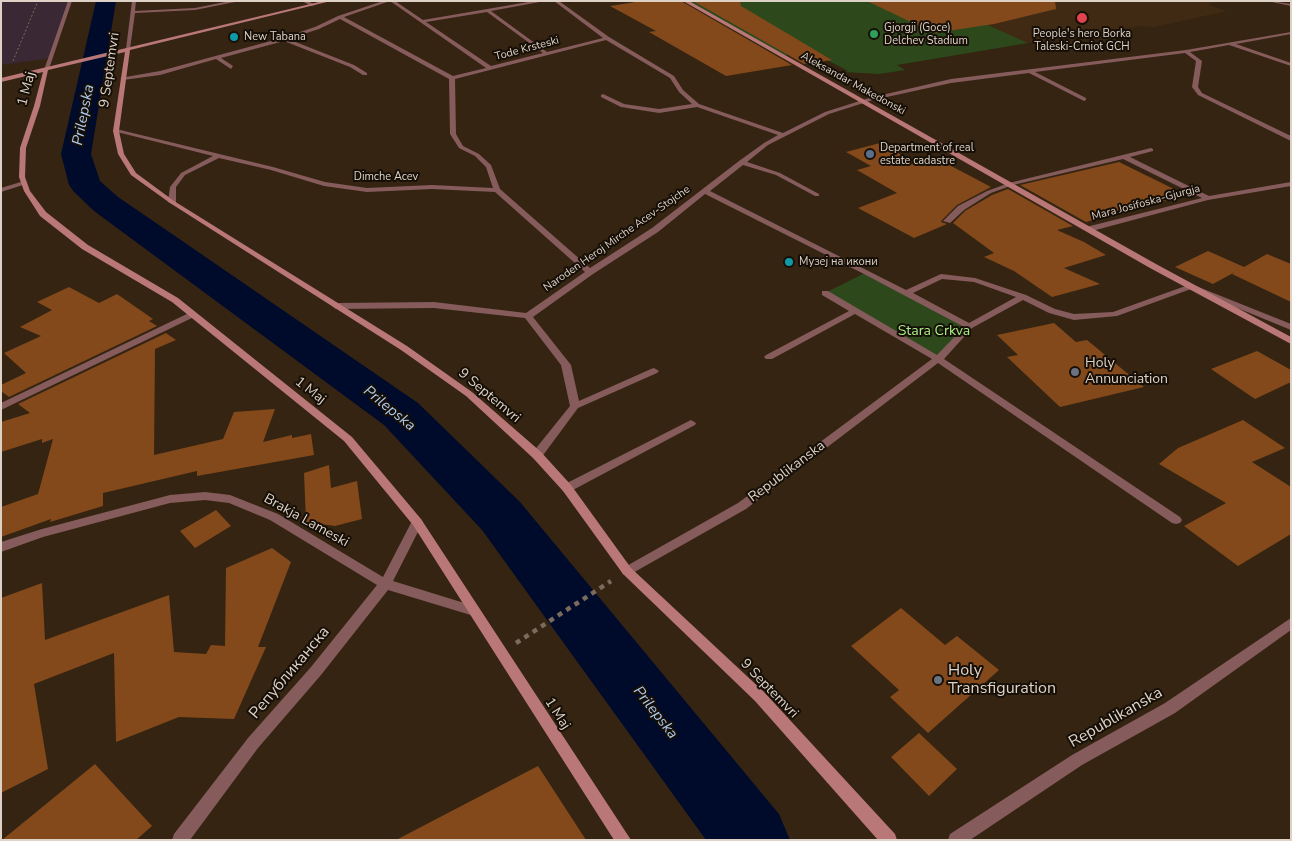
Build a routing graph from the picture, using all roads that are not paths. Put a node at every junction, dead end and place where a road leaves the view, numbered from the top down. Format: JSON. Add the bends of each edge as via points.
{"nodes":[{"id":1,"x":70,"y":1,"type":"edge"},
{"id":2,"x":134,"y":1,"type":"edge"},
{"id":3,"x":238,"y":1,"type":"edge"},
{"id":4,"x":304,"y":1,"type":"edge"},
{"id":5,"x":329,"y":1,"type":"edge"},
{"id":6,"x":388,"y":1,"type":"edge"},
{"id":7,"x":392,"y":1,"type":"edge"},
{"id":8,"x":543,"y":1,"type":"edge"},
{"id":9,"x":556,"y":1,"type":"edge"},
{"id":10,"x":685,"y":1,"type":"edge"},
{"id":11,"x":1272,"y":1,"type":"edge"},
{"id":12,"x":313,"y":5,"type":"junction"},
{"id":13,"x":1291,"y":5,"type":"edge"},
{"id":14,"x":487,"y":10,"type":"junction"},
{"id":15,"x":133,"y":12,"type":"junction"},
{"id":16,"x":340,"y":17,"type":"junction"},
{"id":17,"x":421,"y":22,"type":"junction"},
{"id":18,"x":1291,"y":33,"type":"edge"},
{"id":19,"x":284,"y":38,"type":"junction"},
{"id":20,"x":607,"y":38,"type":"junction"},
{"id":21,"x":1230,"y":44,"type":"junction"},
{"id":22,"x":128,"y":49,"type":"junction"},
{"id":23,"x":1186,"y":51,"type":"junction"},
{"id":24,"x":547,"y":54,"type":"junction"},
{"id":25,"x":216,"y":58,"type":"junction"},
{"id":26,"x":1291,"y":64,"type":"edge"},
{"id":27,"x":231,"y":67,"type":"dead end"},
{"id":28,"x":46,"y":69,"type":"junction"},
{"id":29,"x":491,"y":69,"type":"junction"},
{"id":30,"x":1030,"y":72,"type":"junction"},
{"id":31,"x":365,"y":74,"type":"dead end"},
{"id":32,"x":123,"y":78,"type":"junction"},
{"id":33,"x":452,"y":78,"type":"junction"},
{"id":34,"x":1,"y":80,"type":"edge"},
{"id":35,"x":603,"y":96,"type":"dead end"},
{"id":36,"x":1084,"y":99,"type":"dead end"},
{"id":37,"x":862,"y":102,"type":"junction"},
{"id":38,"x":697,"y":105,"type":"junction"},
{"id":39,"x":116,"y":131,"type":"junction"},
{"id":40,"x":783,"y":135,"type":"junction"},
{"id":41,"x":1291,"y":139,"type":"edge"},
{"id":42,"x":1151,"y":150,"type":"dead end"},
{"id":43,"x":218,"y":156,"type":"junction"},
{"id":44,"x":1122,"y":156,"type":"junction"},
{"id":45,"x":741,"y":162,"type":"junction"},
{"id":46,"x":24,"y":183,"type":"junction"},
{"id":47,"x":1011,"y":184,"type":"junction"},
{"id":48,"x":1291,"y":184,"type":"edge"},
{"id":49,"x":1,"y":190,"type":"edge"},
{"id":50,"x":497,"y":190,"type":"junction"},
{"id":51,"x":706,"y":192,"type":"junction"},
{"id":52,"x":817,"y":195,"type":"dead end"},
{"id":53,"x":1208,"y":198,"type":"junction"},
{"id":54,"x":172,"y":202,"type":"junction"},
{"id":55,"x":947,"y":221,"type":"dead end"},
{"id":56,"x":1089,"y":230,"type":"junction"},
{"id":57,"x":590,"y":272,"type":"junction"},
{"id":58,"x":1190,"y":286,"type":"junction"},
{"id":59,"x":825,"y":293,"type":"dead end"},
{"id":60,"x":906,"y":293,"type":"junction"},
{"id":61,"x":1023,"y":297,"type":"junction"},
{"id":62,"x":336,"y":306,"type":"junction"},
{"id":63,"x":855,"y":311,"type":"junction"},
{"id":64,"x":191,"y":315,"type":"junction"},
{"id":65,"x":528,"y":316,"type":"junction"},
{"id":66,"x":969,"y":326,"type":"junction"},
{"id":67,"x":1291,"y":327,"type":"edge"},
{"id":68,"x":1291,"y":341,"type":"edge"},
{"id":69,"x":769,"y":357,"type":"dead end"},
{"id":70,"x":938,"y":359,"type":"junction"},
{"id":71,"x":654,"y":371,"type":"dead end"},
{"id":72,"x":576,"y":406,"type":"junction"},
{"id":73,"x":1,"y":407,"type":"edge"},
{"id":74,"x":691,"y":423,"type":"dead end"},
{"id":75,"x":537,"y":455,"type":"junction"},
{"id":76,"x":566,"y":488,"type":"junction"},
{"id":77,"x":1176,"y":520,"type":"dead end"},
{"id":78,"x":418,"y":522,"type":"junction"},
{"id":79,"x":1,"y":547,"type":"edge"},
{"id":80,"x":627,"y":570,"type":"junction"},
{"id":81,"x":385,"y":584,"type":"junction"},
{"id":82,"x":474,"y":611,"type":"junction"},
{"id":83,"x":1291,"y":623,"type":"edge"},
{"id":84,"x":180,"y":840,"type":"edge"},
{"id":85,"x":623,"y":840,"type":"edge"},
{"id":86,"x":889,"y":840,"type":"edge"},
{"id":87,"x":956,"y":840,"type":"edge"}],
"edges":[{"from":1,"to":28,"type":"street","name":"1 Maj"},
{"from":2,"to":15,"type":"street","name":"9 Septemvri"},
{"from":3,"to":15,"type":"street","via":[[195,9]]},
{"from":4,"to":12,"type":"street"},
{"from":5,"to":12,"type":"street"},
{"from":6,"to":16,"type":"street"},
{"from":7,"to":17,"type":"street"},
{"from":8,"to":14,"type":"street"},
{"from":9,"to":20,"type":"street"},
{"from":10,"to":37,"type":"street","name":"Aleksandar Makedonski"},
{"from":11,"to":13,"type":"street"},
{"from":12,"to":22,"type":"street"},
{"from":14,"to":17,"type":"street"},
{"from":14,"to":24,"type":"street"},
{"from":15,"to":22,"type":"street","name":"9 Septemvri"},
{"from":16,"to":19,"type":"street"},
{"from":16,"to":33,"type":"street"},
{"from":17,"to":29,"type":"street"},
{"from":18,"to":21,"type":"street","name":"Naroden Heroj Mirche Acev-Stojche"},
{"from":19,"to":25,"type":"street"},
{"from":19,"to":31,"type":"street"},
{"from":20,"to":24,"type":"street","name":"Tode Krsteski"},
{"from":20,"to":38,"type":"street","via":[[672,77]]},
{"from":21,"to":23,"type":"street","name":"Naroden Heroj Mirche Acev-Stojche"},
{"from":21,"to":26,"type":"street"},
{"from":22,"to":28,"type":"street"},
{"from":22,"to":32,"type":"street","name":"9 Septemvri"},
{"from":23,"to":30,"type":"street","name":"Naroden Heroj Mirche Acev-Stojche"},
{"from":23,"to":41,"type":"street","via":[[1199,61],[1195,87],[1200,94]]},
{"from":24,"to":29,"type":"street","name":"Tode Krsteski"},
{"from":25,"to":27,"type":"street"},
{"from":25,"to":32,"type":"street"},
{"from":28,"to":34,"type":"street"},
{"from":28,"to":46,"type":"street","name":"1 Maj","via":[[23,148]]},
{"from":29,"to":33,"type":"street","name":"Tode Krsteski"},
{"from":30,"to":36,"type":"street"},
{"from":30,"to":37,"type":"street","name":"Naroden Heroj Mirche Acev-Stojche","via":[[951,81]]},
{"from":32,"to":39,"type":"street","name":"9 Septemvri"},
{"from":33,"to":50,"type":"street","via":[[453,134],[461,147],[489,166]]},
{"from":35,"to":38,"type":"street","via":[[623,106],[659,111]]},
{"from":37,"to":40,"type":"street","name":"Naroden Heroj Mirche Acev-Stojche","via":[[828,113]]},
{"from":37,"to":47,"type":"street","name":"Aleksandar Makedonski"},
{"from":38,"to":40,"type":"street"},
{"from":39,"to":43,"type":"street","name":"Dimche Acev"},
{"from":39,"to":54,"type":"street","name":"9 Septemvri","via":[[121,154],[133,174]]},
{"from":40,"to":45,"type":"street","name":"Naroden Heroj Mirche Acev-Stojche"},
{"from":42,"to":44,"type":"street"},
{"from":43,"to":50,"type":"street","name":"Dimche Acev","via":[[350,188]]},
{"from":43,"to":54,"type":"street","via":[[183,174],[172,187]]},
{"from":44,"to":47,"type":"street"},
{"from":44,"to":53,"type":"street","name":"Mara Josifoska-Gjurgja"},
{"from":45,"to":51,"type":"street","name":"Naroden Heroj Mirche Acev-Stojche"},
{"from":45,"to":52,"type":"street","via":[[778,174]]},
{"from":46,"to":49,"type":"street"},
{"from":46,"to":64,"type":"street","name":"1 Maj","via":[[43,214],[85,247],[175,300]]},
{"from":47,"to":55,"type":"street","via":[[961,208]]},
{"from":47,"to":56,"type":"street","name":"Aleksandar Makedonski"},
{"from":48,"to":53,"type":"street","name":"Mara Josifoska-Gjurgja"},
{"from":50,"to":57,"type":"street"},
{"from":51,"to":57,"type":"street","name":"Naroden Heroj Mirche Acev-Stojche"},
{"from":51,"to":60,"type":"street"},
{"from":53,"to":56,"type":"street","name":"Mara Josifoska-Gjurgja"},
{"from":54,"to":62,"type":"street","name":"9 Septemvri"},
{"from":56,"to":58,"type":"street","name":"Aleksandar Makedonski"},
{"from":57,"to":65,"type":"street","name":"Naroden Heroj Mirche Acev-Stojche"},
{"from":58,"to":61,"type":"street","via":[[1104,315],[1067,315]]},
{"from":58,"to":67,"type":"street","name":"Aleksandar Makedonski"},
{"from":58,"to":68,"type":"street","name":"Aleksandar Makedonski"},
{"from":59,"to":63,"type":"street"},
{"from":60,"to":61,"type":"street","via":[[942,276],[974,280]]},
{"from":60,"to":66,"type":"street"},
{"from":61,"to":66,"type":"street","name":"Republikanska"},
{"from":62,"to":65,"type":"street","via":[[434,305]]},
{"from":62,"to":75,"type":"street","name":"9 Septemvri","via":[[469,394]]},
{"from":63,"to":69,"type":"street"},
{"from":63,"to":70,"type":"street"},
{"from":64,"to":73,"type":"street"},
{"from":64,"to":78,"type":"street","name":"1 Maj","via":[[348,439]]},
{"from":65,"to":72,"type":"street","via":[[566,365]]},
{"from":66,"to":70,"type":"street","name":"Republikanska"},
{"from":70,"to":77,"type":"street"},
{"from":70,"to":80,"type":"street","name":"Republikanska","via":[[742,506]]},
{"from":71,"to":72,"type":"street"},
{"from":72,"to":75,"type":"street"},
{"from":74,"to":76,"type":"street"},
{"from":75,"to":76,"type":"street","name":"9 Septemvri"},
{"from":76,"to":80,"type":"street","name":"9 Septemvri"},
{"from":78,"to":81,"type":"street","name":"Републиканска"},
{"from":78,"to":82,"type":"street","name":"1 Maj"},
{"from":79,"to":81,"type":"street","name":"Brakja Lameski","via":[[170,499],[205,496],[230,500],[274,517]]},
{"from":80,"to":86,"type":"street","name":"9 Septemvri","via":[[760,697]]},
{"from":81,"to":82,"type":"street","name":"Brakja Lameski"},
{"from":81,"to":84,"type":"street","name":"Републиканска","via":[[253,743]]},
{"from":82,"to":85,"type":"street","name":"1 Maj"},
{"from":83,"to":87,"type":"street","name":"Republikanska","via":[[1170,708],[1076,760]]}]}
